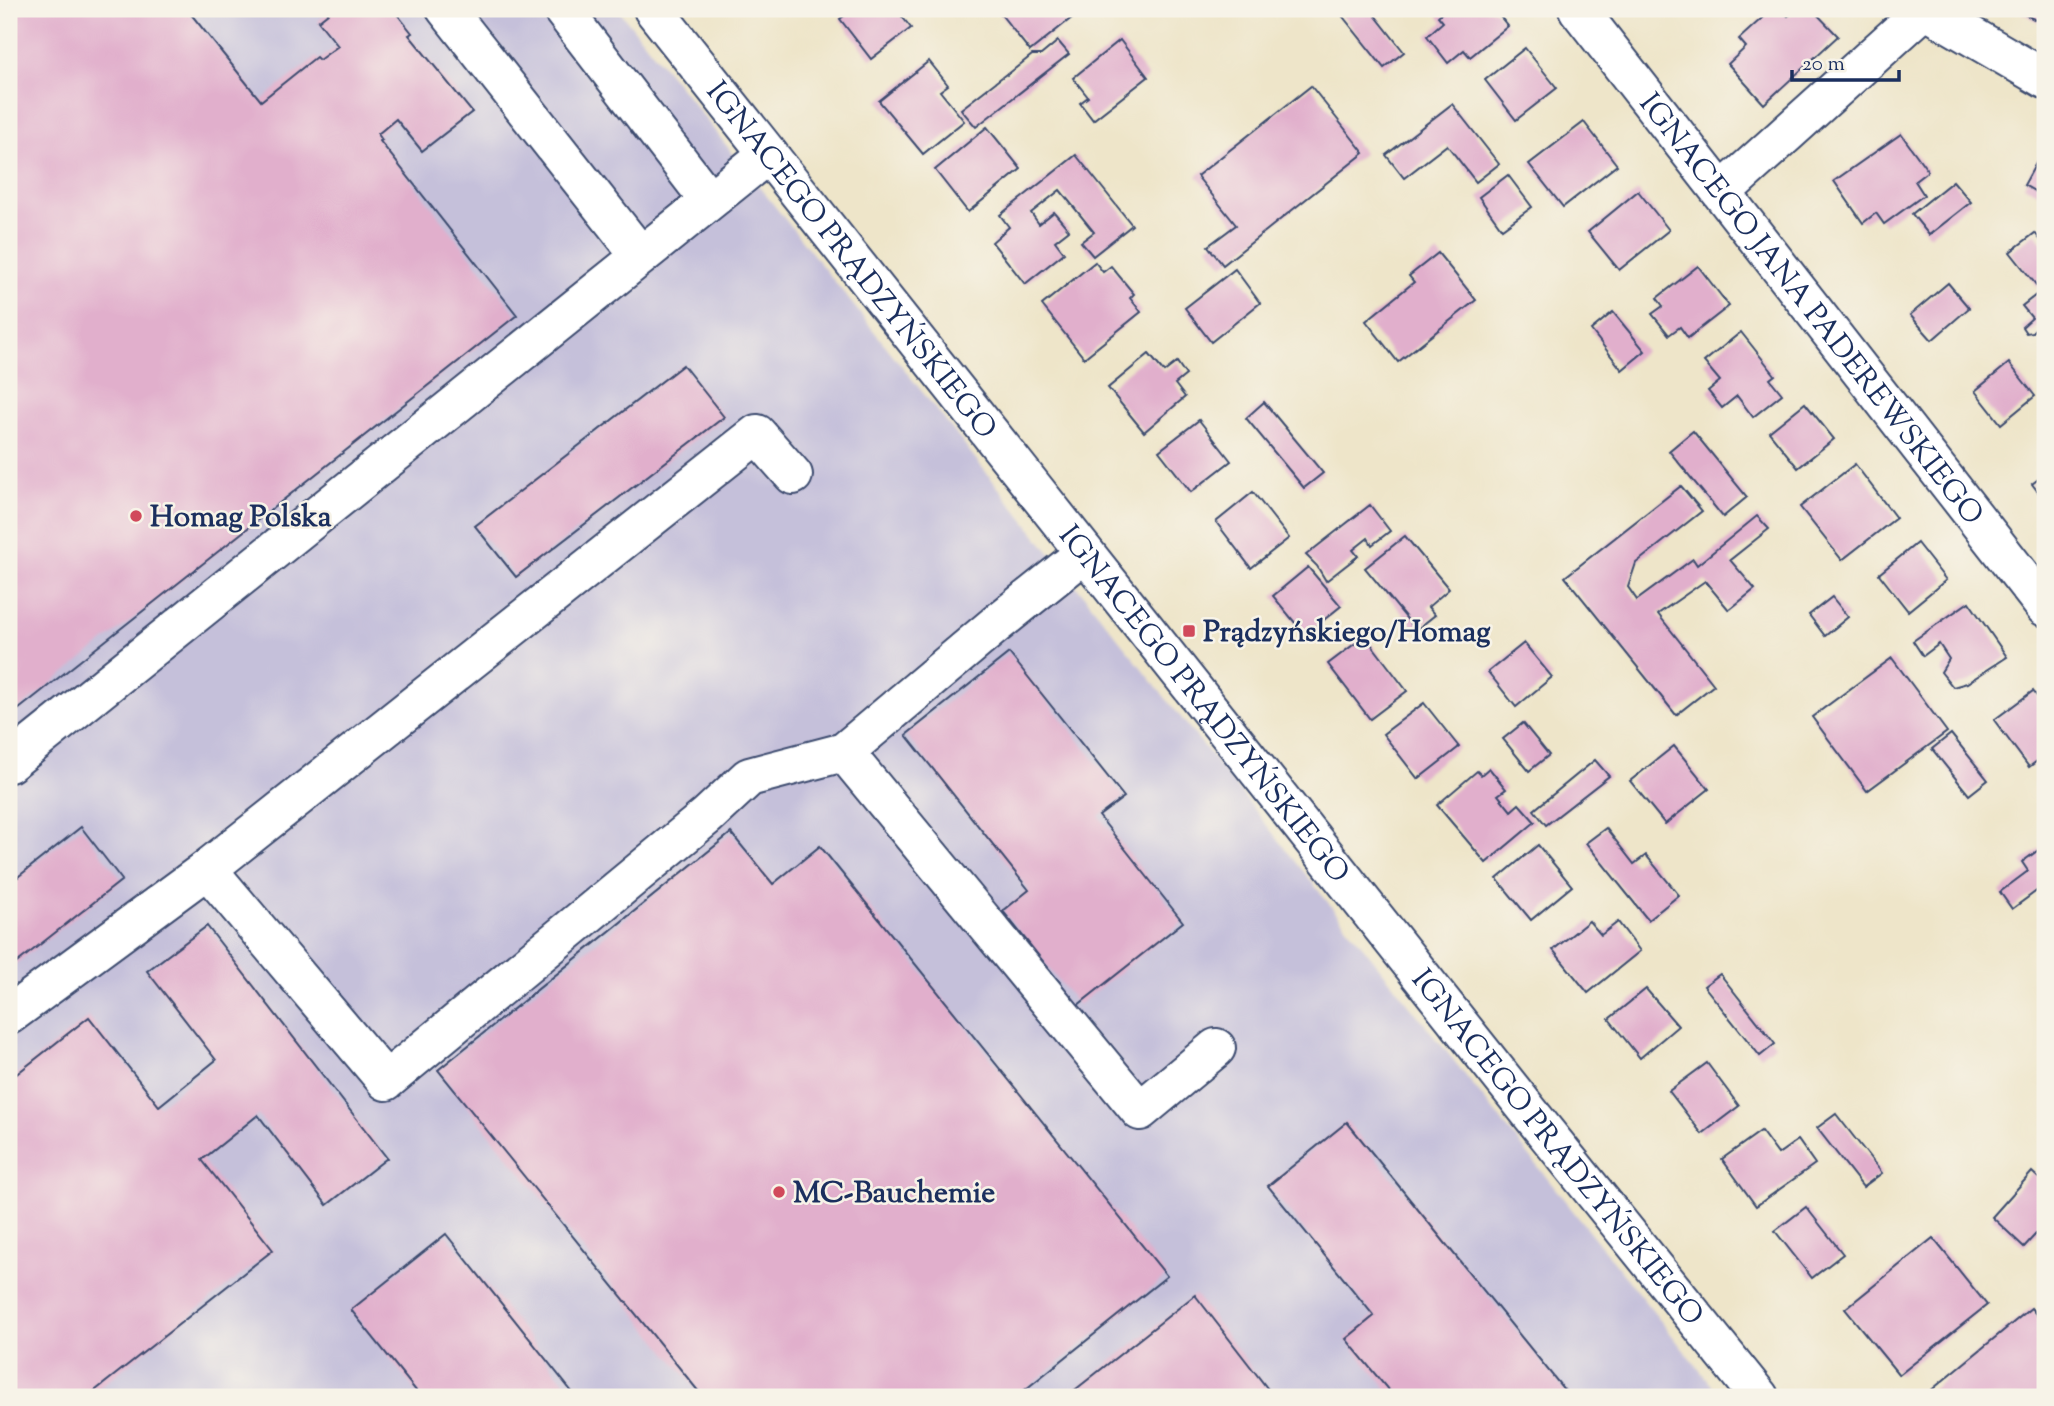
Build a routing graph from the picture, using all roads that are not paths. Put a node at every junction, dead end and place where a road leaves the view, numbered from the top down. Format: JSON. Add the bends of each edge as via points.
{"nodes":[{"id":1,"x":446,"y":9,"type":"edge"},
{"id":2,"x":562,"y":9,"type":"edge"},
{"id":3,"x":653,"y":9,"type":"edge"},
{"id":4,"x":1577,"y":9,"type":"edge"},
{"id":5,"x":1925,"y":9,"type":"edge"},
{"id":6,"x":2045,"y":79,"type":"edge"},
{"id":7,"x":768,"y":154,"type":"junction"},
{"id":8,"x":1722,"y":192,"type":"junction"},
{"id":9,"x":709,"y":200,"type":"junction"},
{"id":10,"x":640,"y":255,"type":"junction"},
{"id":11,"x":793,"y":475,"type":"dead end"},
{"id":12,"x":1085,"y":553,"type":"junction"},
{"id":13,"x":2045,"y":607,"type":"edge"},
{"id":14,"x":844,"y":752,"type":"junction"},
{"id":15,"x":9,"y":763,"type":"edge"},
{"id":16,"x":207,"y":869,"type":"junction"},
{"id":17,"x":9,"y":1015,"type":"edge"},
{"id":18,"x":1216,"y":1048,"type":"dead end"},
{"id":19,"x":1759,"y":1397,"type":"edge"}],
"edges":[{"from":1,"to":10,"type":"street"},
{"from":2,"to":9,"type":"street"},
{"from":3,"to":7,"type":"street","name":"IGNACEGO PRĄDZYŃSKIEGO"},
{"from":4,"to":8,"type":"street","name":"IGNACEGO JANA PADEREWSKIEGO"},
{"from":5,"to":6,"type":"street"},
{"from":5,"to":8,"type":"street"},
{"from":7,"to":9,"type":"street"},
{"from":7,"to":12,"type":"street","name":"IGNACEGO PRĄDZYŃSKIEGO"},
{"from":8,"to":13,"type":"street","name":"IGNACEGO JANA PADEREWSKIEGO"},
{"from":9,"to":10,"type":"street"},
{"from":10,"to":15,"type":"street"},
{"from":11,"to":16,"type":"street","via":[[757,434]]},
{"from":12,"to":14,"type":"street"},
{"from":12,"to":19,"type":"street","name":"IGNACEGO PRĄDZYŃSKIEGO"},
{"from":14,"to":16,"type":"street","via":[[749,777],[386,1081]]},
{"from":14,"to":18,"type":"street","via":[[1140,1111]]},
{"from":16,"to":17,"type":"street"}]}
